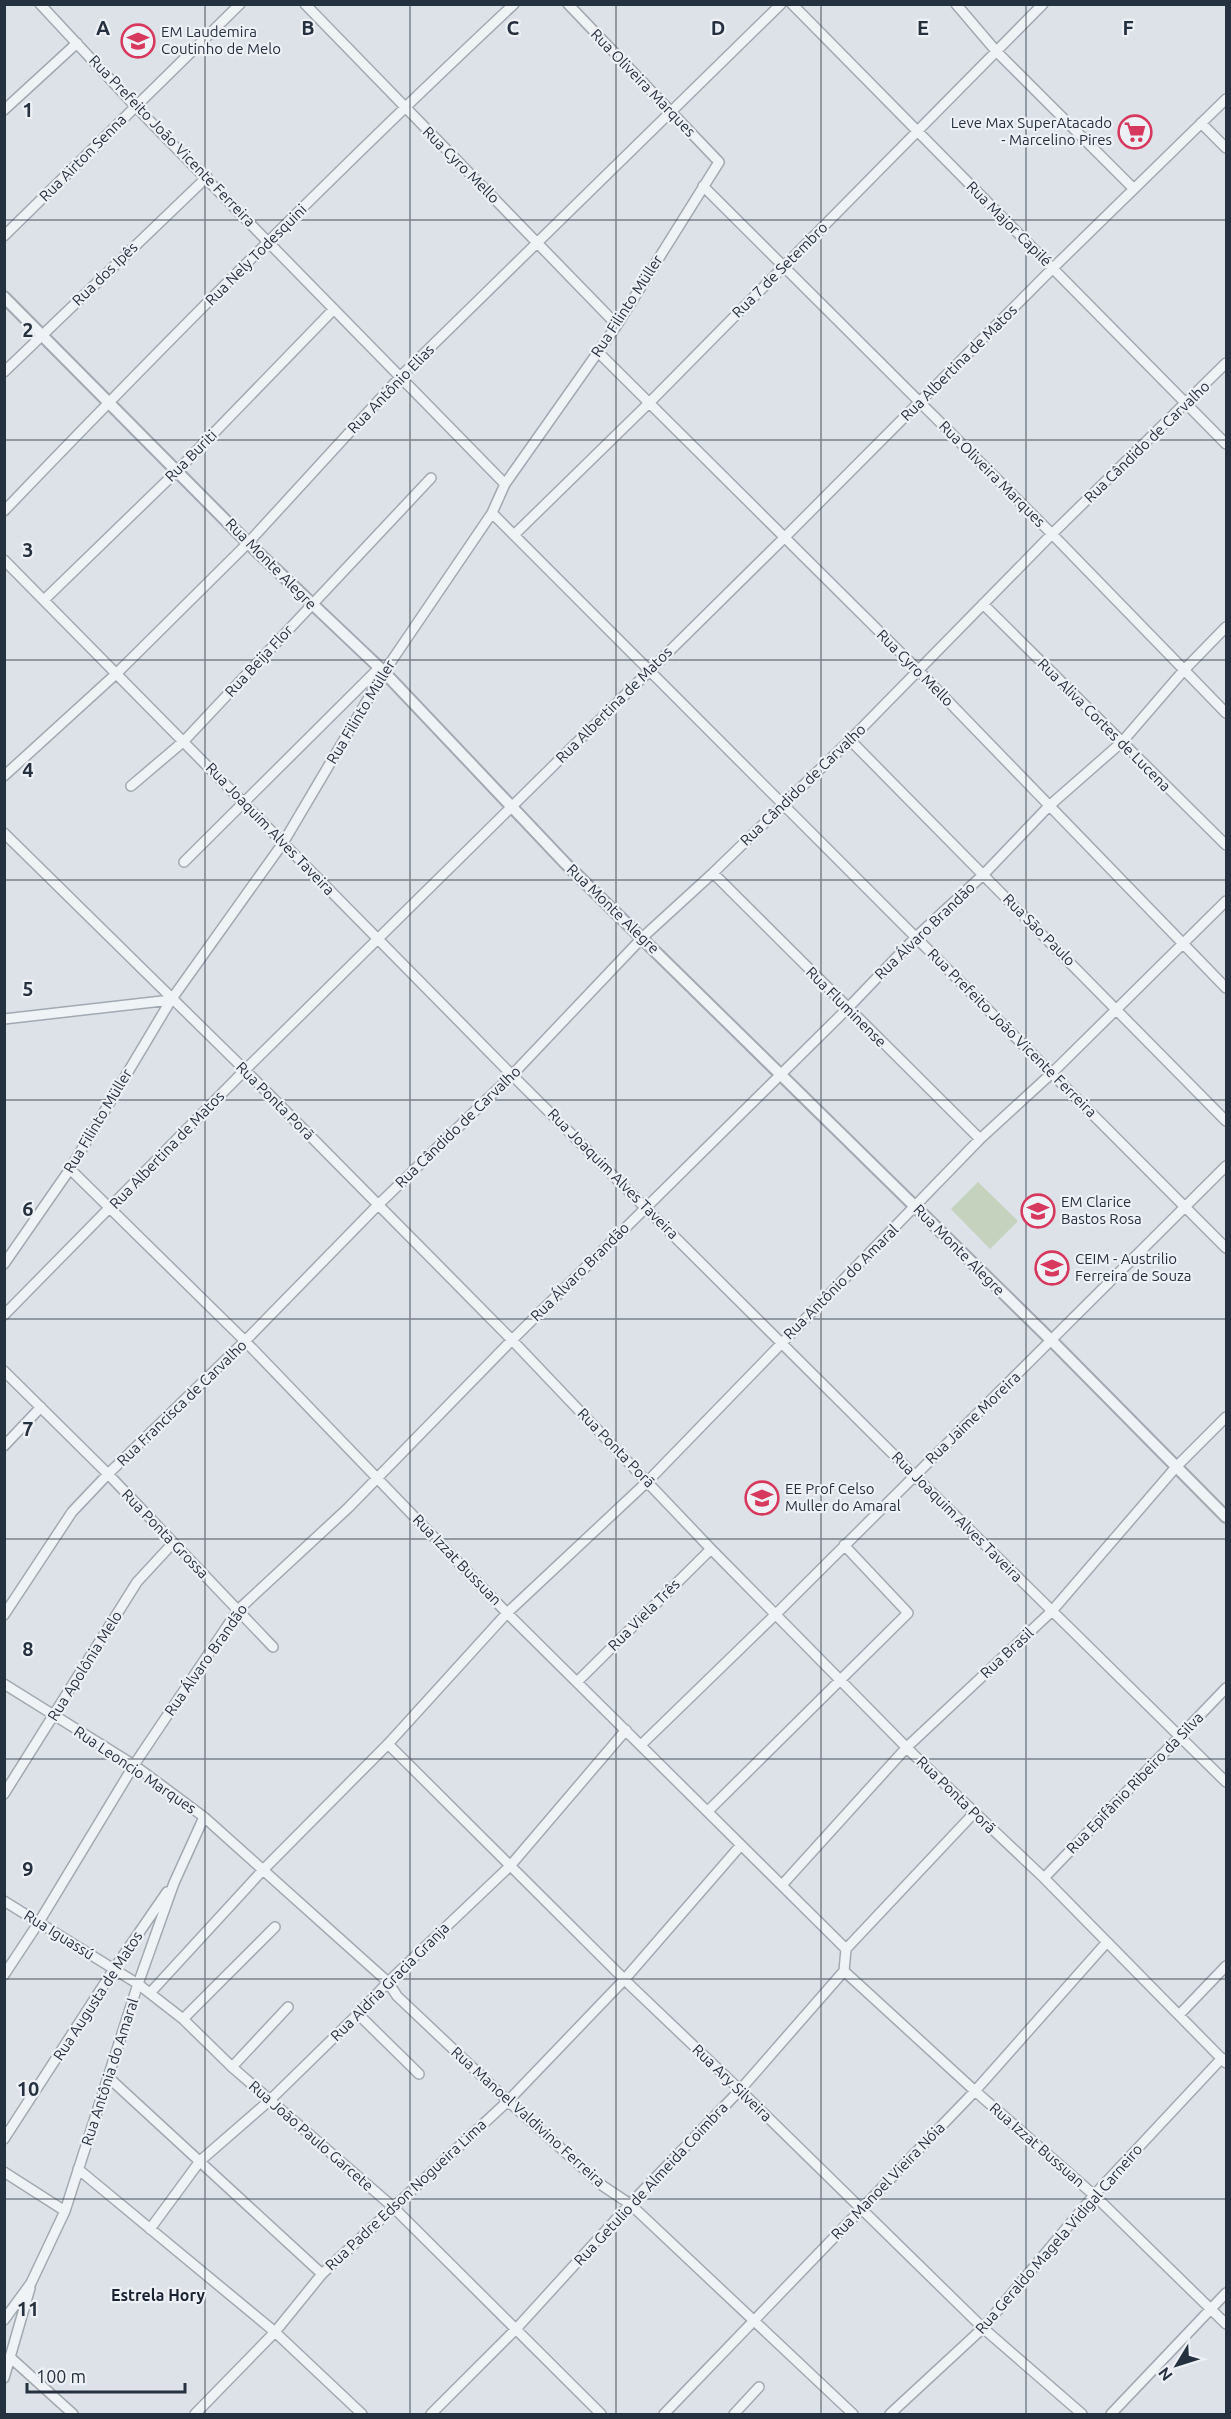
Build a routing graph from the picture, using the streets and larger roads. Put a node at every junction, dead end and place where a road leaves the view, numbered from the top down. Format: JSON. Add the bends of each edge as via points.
{"nodes":[{"id":1,"x":40,"y":4,"type":"edge"},
{"id":2,"x":240,"y":4,"type":"edge"},
{"id":3,"x":305,"y":4,"type":"edge"},
{"id":4,"x":513,"y":4,"type":"edge"},
{"id":5,"x":568,"y":4,"type":"edge"},
{"id":6,"x":781,"y":4,"type":"edge"},
{"id":7,"x":792,"y":4,"type":"edge"},
{"id":8,"x":956,"y":4,"type":"edge"},
{"id":9,"x":1043,"y":4,"type":"edge"},
{"id":10,"x":76,"y":43,"type":"junction"},
{"id":11,"x":996,"y":51,"type":"junction"},
{"id":12,"x":1227,"y":99,"type":"edge"},
{"id":13,"x":135,"y":106,"type":"junction"},
{"id":14,"x":405,"y":107,"type":"junction"},
{"id":15,"x":4,"y":110,"type":"edge"},
{"id":16,"x":670,"y":112,"type":"junction"},
{"id":17,"x":1201,"y":123,"type":"junction"},
{"id":18,"x":916,"y":132,"type":"junction"},
{"id":19,"x":1227,"y":148,"type":"edge"},
{"id":20,"x":719,"y":162,"type":"joint"},
{"id":21,"x":207,"y":177,"type":"junction"},
{"id":22,"x":704,"y":186,"type":"junction"},
{"id":23,"x":1134,"y":189,"type":"junction"},
{"id":24,"x":4,"y":236,"type":"edge"},
{"id":25,"x":269,"y":242,"type":"junction"},
{"id":26,"x":538,"y":242,"type":"junction"},
{"id":27,"x":784,"y":267,"type":"junction"},
{"id":28,"x":1053,"y":267,"type":"junction"},
{"id":29,"x":4,"y":297,"type":"edge"},
{"id":30,"x":334,"y":309,"type":"junction"},
{"id":31,"x":617,"y":325,"type":"junction"},
{"id":32,"x":42,"y":334,"type":"junction"},
{"id":33,"x":598,"y":352,"type":"junction"},
{"id":34,"x":1227,"y":363,"type":"edge"},
{"id":35,"x":4,"y":372,"type":"edge"},
{"id":36,"x":401,"y":376,"type":"junction"},
{"id":37,"x":109,"y":402,"type":"junction"},
{"id":38,"x":650,"y":402,"type":"junction"},
{"id":39,"x":920,"y":402,"type":"junction"},
{"id":40,"x":1186,"y":404,"type":"junction"},
{"id":41,"x":1227,"y":444,"type":"edge"},
{"id":42,"x":177,"y":471,"type":"junction"},
{"id":43,"x":432,"y":478,"type":"dead end"},
{"id":44,"x":506,"y":484,"type":"junction"},
{"id":45,"x":4,"y":512,"type":"edge"},
{"id":46,"x":492,"y":513,"type":"junction"},
{"id":47,"x":515,"y":534,"type":"junction"},
{"id":48,"x":1052,"y":534,"type":"junction"},
{"id":49,"x":784,"y":538,"type":"junction"},
{"id":50,"x":248,"y":543,"type":"junction"},
{"id":51,"x":4,"y":560,"type":"edge"},
{"id":52,"x":44,"y":600,"type":"junction"},
{"id":53,"x":311,"y":604,"type":"junction"},
{"id":54,"x":983,"y":604,"type":"junction"},
{"id":55,"x":1227,"y":627,"type":"edge"},
{"id":56,"x":917,"y":669,"type":"junction"},
{"id":57,"x":382,"y":670,"type":"junction"},
{"id":58,"x":649,"y":670,"type":"junction"},
{"id":59,"x":1184,"y":670,"type":"junction"},
{"id":60,"x":117,"y":673,"type":"junction"},
{"id":61,"x":1227,"y":713,"type":"edge"},
{"id":62,"x":850,"y":740,"type":"junction"},
{"id":63,"x":184,"y":741,"type":"junction"},
{"id":64,"x":1122,"y":742,"type":"junction"},
{"id":65,"x":4,"y":776,"type":"edge"},
{"id":66,"x":131,"y":786,"type":"dead end"},
{"id":67,"x":245,"y":803,"type":"junction"},
{"id":68,"x":782,"y":805,"type":"junction"},
{"id":69,"x":1049,"y":806,"type":"junction"},
{"id":70,"x":512,"y":807,"type":"junction"},
{"id":71,"x":4,"y":833,"type":"edge"},
{"id":72,"x":283,"y":843,"type":"junction"},
{"id":73,"x":1227,"y":845,"type":"edge"},
{"id":74,"x":184,"y":862,"type":"dead end"},
{"id":75,"x":713,"y":873,"type":"junction"},
{"id":76,"x":984,"y":874,"type":"junction"},
{"id":77,"x":1227,"y":902,"type":"edge"},
{"id":78,"x":643,"y":937,"type":"junction"},
{"id":79,"x":916,"y":937,"type":"junction"},
{"id":80,"x":378,"y":940,"type":"junction"},
{"id":81,"x":1182,"y":944,"type":"junction"},
{"id":82,"x":1227,"y":988,"type":"edge"},
{"id":83,"x":171,"y":1000,"type":"junction"},
{"id":84,"x":848,"y":1009,"type":"junction"},
{"id":85,"x":1117,"y":1009,"type":"junction"},
{"id":86,"x":4,"y":1019,"type":"edge"},
{"id":87,"x":245,"y":1071,"type":"junction"},
{"id":88,"x":1052,"y":1073,"type":"junction"},
{"id":89,"x":512,"y":1075,"type":"junction"},
{"id":90,"x":780,"y":1075,"type":"junction"},
{"id":91,"x":1227,"y":1121,"type":"edge"},
{"id":92,"x":980,"y":1139,"type":"junction"},
{"id":93,"x":1227,"y":1166,"type":"edge"},
{"id":94,"x":70,"y":1169,"type":"junction"},
{"id":95,"x":378,"y":1205,"type":"junction"},
{"id":96,"x":646,"y":1206,"type":"junction"},
{"id":97,"x":915,"y":1207,"type":"junction"},
{"id":98,"x":1185,"y":1207,"type":"junction"},
{"id":99,"x":111,"y":1208,"type":"junction"},
{"id":100,"x":1227,"y":1248,"type":"edge"},
{"id":101,"x":4,"y":1264,"type":"edge"},
{"id":102,"x":4,"y":1316,"type":"edge"},
{"id":103,"x":512,"y":1340,"type":"junction"},
{"id":104,"x":245,"y":1341,"type":"junction"},
{"id":105,"x":1052,"y":1341,"type":"junction"},
{"id":106,"x":782,"y":1342,"type":"junction"},
{"id":107,"x":4,"y":1371,"type":"edge"},
{"id":108,"x":41,"y":1407,"type":"junction"},
{"id":109,"x":1227,"y":1417,"type":"edge"},
{"id":110,"x":4,"y":1446,"type":"edge"},
{"id":111,"x":1176,"y":1467,"type":"junction"},
{"id":112,"x":108,"y":1474,"type":"junction"},
{"id":113,"x":914,"y":1475,"type":"junction"},
{"id":114,"x":378,"y":1478,"type":"junction"},
{"id":115,"x":648,"y":1481,"type":"junction"},
{"id":116,"x":1227,"y":1517,"type":"edge"},
{"id":117,"x":173,"y":1543,"type":"junction"},
{"id":118,"x":844,"y":1545,"type":"junction"},
{"id":119,"x":711,"y":1549,"type":"junction"},
{"id":120,"x":238,"y":1610,"type":"junction"},
{"id":121,"x":1052,"y":1611,"type":"junction"},
{"id":122,"x":507,"y":1613,"type":"junction"},
{"id":123,"x":776,"y":1614,"type":"junction"},
{"id":124,"x":4,"y":1615,"type":"edge"},
{"id":125,"x":273,"y":1647,"type":"dead end"},
{"id":126,"x":841,"y":1680,"type":"junction"},
{"id":127,"x":577,"y":1682,"type":"junction"},
{"id":128,"x":4,"y":1684,"type":"edge"},
{"id":129,"x":1227,"y":1688,"type":"edge"},
{"id":130,"x":55,"y":1716,"type":"junction"},
{"id":131,"x":626,"y":1730,"type":"junction"},
{"id":132,"x":1180,"y":1736,"type":"junction"},
{"id":133,"x":388,"y":1744,"type":"junction"},
{"id":134,"x":642,"y":1744,"type":"junction"},
{"id":135,"x":907,"y":1747,"type":"junction"},
{"id":136,"x":134,"y":1765,"type":"junction"},
{"id":137,"x":1227,"y":1782,"type":"edge"},
{"id":138,"x":4,"y":1794,"type":"edge"},
{"id":139,"x":708,"y":1811,"type":"junction"},
{"id":140,"x":975,"y":1812,"type":"junction"},
{"id":141,"x":204,"y":1817,"type":"junction"},
{"id":142,"x":741,"y":1845,"type":"junction"},
{"id":143,"x":510,"y":1866,"type":"junction"},
{"id":144,"x":262,"y":1871,"type":"junction"},
{"id":145,"x":1044,"y":1878,"type":"junction"},
{"id":146,"x":174,"y":1883,"type":"junction"},
{"id":147,"x":782,"y":1885,"type":"junction"},
{"id":148,"x":4,"y":1901,"type":"edge"},
{"id":149,"x":39,"y":1923,"type":"junction"},
{"id":150,"x":275,"y":1927,"type":"dead end"},
{"id":151,"x":1107,"y":1942,"type":"junction"},
{"id":152,"x":846,"y":1949,"type":"junction"},
{"id":153,"x":1227,"y":1966,"type":"edge"},
{"id":154,"x":114,"y":1969,"type":"junction"},
{"id":155,"x":844,"y":1971,"type":"junction"},
{"id":156,"x":4,"y":1975,"type":"edge"},
{"id":157,"x":624,"y":1980,"type":"junction"},
{"id":158,"x":388,"y":1982,"type":"junction"},
{"id":159,"x":138,"y":1984,"type":"junction"},
{"id":160,"x":150,"y":1993,"type":"junction"},
{"id":161,"x":288,"y":2007,"type":"dead end"},
{"id":162,"x":358,"y":2014,"type":"junction"},
{"id":163,"x":1179,"y":2015,"type":"junction"},
{"id":164,"x":183,"y":2019,"type":"junction"},
{"id":165,"x":1224,"y":2061,"type":"edge"},
{"id":166,"x":232,"y":2067,"type":"junction"},
{"id":167,"x":419,"y":2074,"type":"dead end"},
{"id":168,"x":108,"y":2077,"type":"junction"},
{"id":169,"x":740,"y":2090,"type":"junction"},
{"id":170,"x":975,"y":2091,"type":"junction"},
{"id":171,"x":270,"y":2100,"type":"junction"},
{"id":172,"x":508,"y":2101,"type":"junction"},
{"id":173,"x":4,"y":2139,"type":"edge"},
{"id":174,"x":200,"y":2161,"type":"junction"},
{"id":175,"x":78,"y":2169,"type":"junction"},
{"id":176,"x":4,"y":2172,"type":"edge"},
{"id":177,"x":1094,"y":2195,"type":"junction"},
{"id":178,"x":630,"y":2204,"type":"junction"},
{"id":179,"x":393,"y":2207,"type":"junction"},
{"id":180,"x":861,"y":2209,"type":"junction"},
{"id":181,"x":65,"y":2211,"type":"junction"},
{"id":182,"x":150,"y":2229,"type":"junction"},
{"id":183,"x":322,"y":2274,"type":"junction"},
{"id":184,"x":31,"y":2283,"type":"junction"},
{"id":185,"x":1227,"y":2293,"type":"edge"},
{"id":186,"x":1210,"y":2308,"type":"junction"},
{"id":187,"x":4,"y":2320,"type":"edge"},
{"id":188,"x":754,"y":2323,"type":"junction"},
{"id":189,"x":1227,"y":2324,"type":"edge"},
{"id":190,"x":983,"y":2328,"type":"junction"},
{"id":191,"x":516,"y":2329,"type":"junction"},
{"id":192,"x":275,"y":2331,"type":"junction"},
{"id":193,"x":11,"y":2358,"type":"junction"},
{"id":194,"x":4,"y":2378,"type":"edge"},
{"id":195,"x":759,"y":2387,"type":"dead end"},
{"id":196,"x":73,"y":2415,"type":"edge"},
{"id":197,"x":195,"y":2415,"type":"edge"},
{"id":198,"x":362,"y":2415,"type":"edge"},
{"id":199,"x":431,"y":2415,"type":"edge"},
{"id":200,"x":601,"y":2415,"type":"edge"},
{"id":201,"x":664,"y":2415,"type":"edge"},
{"id":202,"x":734,"y":2415,"type":"edge"},
{"id":203,"x":853,"y":2415,"type":"edge"},
{"id":204,"x":891,"y":2415,"type":"edge"},
{"id":205,"x":1082,"y":2415,"type":"edge"},
{"id":206,"x":1111,"y":2415,"type":"edge"}],
"edges":[{"from":1,"to":10,"type":"street","name":"Rua Prefeito João Vicente Ferreira"},
{"from":2,"to":13,"type":"street","name":"Rua Airton Senna"},
{"from":3,"to":14,"type":"street","name":"Rua Cyro Mello"},
{"from":4,"to":14,"type":"street","name":"Rua Nely Todesquini"},
{"from":5,"to":16,"type":"street","name":"Rua Oliveira Marques"},
{"from":6,"to":16,"type":"street","name":"Rua Antônio Elias"},
{"from":7,"to":18,"type":"street","name":"Rua Major Capilé"},
{"from":8,"to":11,"type":"street"},
{"from":9,"to":11,"type":"street","name":"Rua 7 de Setembro"},
{"from":10,"to":13,"type":"street","name":"Rua Prefeito João Vicente Ferreira"},
{"from":10,"to":15,"type":"street"},
{"from":11,"to":18,"type":"street","name":"Rua 7 de Setembro"},
{"from":11,"to":23,"type":"street"},
{"from":12,"to":17,"type":"street","name":"Rua Albertina de Matos"},
{"from":13,"to":21,"type":"street","name":"Rua Prefeito João Vicente Ferreira"},
{"from":13,"to":24,"type":"street","name":"Rua Airton Senna"},
{"from":14,"to":25,"type":"street","name":"Rua Nely Todesquini"},
{"from":14,"to":26,"type":"street","name":"Rua Cyro Mello"},
{"from":16,"to":20,"type":"street","name":"Rua Oliveira Marques"},
{"from":16,"to":26,"type":"street","name":"Rua Antônio Elias"},
{"from":17,"to":19,"type":"street"},
{"from":17,"to":23,"type":"street","name":"Rua Albertina de Matos"},
{"from":18,"to":27,"type":"street","name":"Rua 7 de Setembro"},
{"from":18,"to":28,"type":"street","name":"Rua Major Capilé"},
{"from":20,"to":22,"type":"street","name":"Rua Filinto Müller"},
{"from":21,"to":25,"type":"street","name":"Rua Prefeito João Vicente Ferreira"},
{"from":21,"to":32,"type":"street","name":"Rua dos Ipês"},
{"from":22,"to":27,"type":"street","name":"Rua Oliveira Marques"},
{"from":22,"to":31,"type":"street","name":"Rua Filinto Müller"},
{"from":23,"to":28,"type":"street","name":"Rua Albertina de Matos"},
{"from":25,"to":30,"type":"street","name":"Rua Prefeito João Vicente Ferreira"},
{"from":25,"to":37,"type":"street","name":"Rua Nely Todesquini"},
{"from":26,"to":31,"type":"street","name":"Rua Cyro Mello"},
{"from":26,"to":36,"type":"street","name":"Rua Antônio Elias"},
{"from":27,"to":38,"type":"street","name":"Rua 7 de Setembro"},
{"from":27,"to":39,"type":"street","name":"Rua Oliveira Marques"},
{"from":28,"to":39,"type":"street","name":"Rua Albertina de Matos"},
{"from":28,"to":40,"type":"street","name":"Rua Major Capilé"},
{"from":29,"to":32,"type":"street","name":"Rua Monte Alegre"},
{"from":30,"to":36,"type":"street","name":"Rua Prefeito João Vicente Ferreira"},
{"from":30,"to":42,"type":"street","name":"Rua Buriti"},
{"from":31,"to":33,"type":"street","name":"Rua Filinto Müller"},
{"from":32,"to":35,"type":"street","name":"Rua dos Ipês"},
{"from":32,"to":37,"type":"street","name":"Rua Monte Alegre"},
{"from":33,"to":38,"type":"street","name":"Rua Cyro Mello"},
{"from":33,"to":44,"type":"street","name":"Rua Filinto Müller"},
{"from":34,"to":40,"type":"street","name":"Rua Cândido de Carvalho"},
{"from":36,"to":44,"type":"street","name":"Rua Prefeito João Vicente Ferreira"},
{"from":36,"to":50,"type":"street","name":"Rua Antônio Elias"},
{"from":37,"to":42,"type":"street","name":"Rua Monte Alegre"},
{"from":37,"to":45,"type":"street","name":"Rua Nely Todesquini"},
{"from":38,"to":47,"type":"street","name":"Rua 7 de Setembro"},
{"from":38,"to":49,"type":"street","name":"Rua Cyro Mello"},
{"from":39,"to":48,"type":"street","name":"Rua Oliveira Marques"},
{"from":39,"to":49,"type":"street","name":"Rua Albertina de Matos"},
{"from":40,"to":41,"type":"street","name":"Rua Major Capilé"},
{"from":40,"to":48,"type":"street","name":"Rua Cândido de Carvalho"},
{"from":42,"to":50,"type":"street","name":"Rua Monte Alegre"},
{"from":42,"to":52,"type":"street","name":"Rua Buriti"},
{"from":43,"to":53,"type":"street","name":"Rua Beija Flor"},
{"from":44,"to":46,"type":"street","name":"Rua Filinto Müller"},
{"from":46,"to":47,"type":"street","name":"Rua Prefeito João Vicente Ferreira"},
{"from":46,"to":57,"type":"street","name":"Rua Filinto Müller"},
{"from":47,"to":58,"type":"street","name":"Rua Prefeito João Vicente Ferreira"},
{"from":48,"to":54,"type":"street","name":"Rua Cândido de Carvalho"},
{"from":48,"to":59,"type":"street","name":"Rua Oliveira Marques"},
{"from":49,"to":56,"type":"street","name":"Rua Cyro Mello"},
{"from":49,"to":58,"type":"street","name":"Rua Albertina de Matos"},
{"from":50,"to":53,"type":"street","name":"Rua Monte Alegre"},
{"from":50,"to":60,"type":"street","name":"Rua Antônio Elias"},
{"from":51,"to":52,"type":"street","name":"Rua Joaquim Alves Taveira"},
{"from":52,"to":60,"type":"street","name":"Rua Joaquim Alves Taveira"},
{"from":53,"to":57,"type":"street","name":"Rua Monte Alegre"},
{"from":53,"to":63,"type":"street","name":"Rua Beija Flor"},
{"from":54,"to":56,"type":"street","name":"Rua Cândido de Carvalho"},
{"from":54,"to":64,"type":"street","name":"Rua Aliva Cortes de Lucena"},
{"from":55,"to":59,"type":"street","name":"Rua Álvaro Brandão"},
{"from":56,"to":62,"type":"street","name":"Rua Cândido de Carvalho"},
{"from":56,"to":69,"type":"street","name":"Rua Cyro Mello"},
{"from":57,"to":67,"type":"street"},
{"from":57,"to":70,"type":"street","name":"Rua Monte Alegre"},
{"from":57,"to":72,"type":"street","name":"Rua Filinto Müller"},
{"from":58,"to":68,"type":"street","name":"Rua Prefeito João Vicente Ferreira"},
{"from":58,"to":70,"type":"street","name":"Rua Albertina de Matos"},
{"from":59,"to":61,"type":"street","name":"Rua Oliveira Marques"},
{"from":59,"to":64,"type":"street","name":"Rua Álvaro Brandão"},
{"from":60,"to":63,"type":"street","name":"Rua Joaquim Alves Taveira"},
{"from":60,"to":65,"type":"street","name":"Rua Antônio Elias"},
{"from":62,"to":68,"type":"street","name":"Rua Cândido de Carvalho"},
{"from":62,"to":76,"type":"street","name":"Rua São Paulo"},
{"from":63,"to":66,"type":"street","name":"Rua Beija Flor"},
{"from":63,"to":67,"type":"street","name":"Rua Joaquim Alves Taveira"},
{"from":64,"to":69,"type":"street","name":"Rua Álvaro Brandão"},
{"from":64,"to":73,"type":"street","name":"Rua Aliva Cortes de Lucena"},
{"from":67,"to":72,"type":"street","name":"Rua Joaquim Alves Taveira"},
{"from":67,"to":74,"type":"street"},
{"from":68,"to":75,"type":"street","name":"Rua Cândido de Carvalho"},
{"from":68,"to":79,"type":"street","name":"Rua Prefeito João Vicente Ferreira"},
{"from":69,"to":76,"type":"street","name":"Rua Álvaro Brandão"},
{"from":69,"to":81,"type":"street","name":"Rua Cyro Mello"},
{"from":70,"to":78,"type":"street","name":"Rua Monte Alegre"},
{"from":70,"to":80,"type":"street","name":"Rua Albertina de Matos"},
{"from":71,"to":83,"type":"street","name":"Rua Ponta Porã"},
{"from":72,"to":80,"type":"street","name":"Rua Joaquim Alves Taveira"},
{"from":72,"to":83,"type":"street","name":"Rua Filinto Müller"},
{"from":75,"to":78,"type":"street","name":"Rua Cândido de Carvalho"},
{"from":75,"to":84,"type":"street","name":"Rua Fluminense"},
{"from":76,"to":79,"type":"street","name":"Rua Álvaro Brandão"},
{"from":76,"to":85,"type":"street","name":"Rua São Paulo"},
{"from":77,"to":81,"type":"street","name":"Rua Antônio do Amaral"},
{"from":78,"to":89,"type":"street","name":"Rua Cândido de Carvalho"},
{"from":78,"to":90,"type":"street","name":"Rua Monte Alegre"},
{"from":79,"to":84,"type":"street","name":"Rua Álvaro Brandão"},
{"from":79,"to":88,"type":"street","name":"Rua Prefeito João Vicente Ferreira"},
{"from":80,"to":87,"type":"street","name":"Rua Albertina de Matos"},
{"from":80,"to":89,"type":"street","name":"Rua Joaquim Alves Taveira"},
{"from":81,"to":82,"type":"street","name":"Rua Cyro Mello"},
{"from":81,"to":85,"type":"street","name":"Rua Antônio do Amaral"},
{"from":83,"to":86,"type":"street"},
{"from":83,"to":87,"type":"street","name":"Rua Ponta Porã"},
{"from":83,"to":94,"type":"street","name":"Rua Filinto Müller"},
{"from":84,"to":90,"type":"street","name":"Rua Álvaro Brandão"},
{"from":84,"to":92,"type":"street","name":"Rua Fluminense"},
{"from":85,"to":88,"type":"street","name":"Rua Antônio do Amaral"},
{"from":85,"to":91,"type":"street","name":"Rua São Paulo"},
{"from":87,"to":95,"type":"street","name":"Rua Ponta Porã"},
{"from":87,"to":99,"type":"street","name":"Rua Albertina de Matos"},
{"from":88,"to":92,"type":"street","name":"Rua Antônio do Amaral"},
{"from":88,"to":98,"type":"street","name":"Rua Prefeito João Vicente Ferreira"},
{"from":89,"to":95,"type":"street","name":"Rua Cândido de Carvalho"},
{"from":89,"to":96,"type":"street","name":"Rua Joaquim Alves Taveira"},
{"from":90,"to":96,"type":"street","name":"Rua Álvaro Brandão"},
{"from":90,"to":97,"type":"street","name":"Rua Monte Alegre"},
{"from":92,"to":97,"type":"street","name":"Rua Antônio do Amaral"},
{"from":93,"to":98,"type":"street","name":"Rua Jaime Moreira"},
{"from":94,"to":99,"type":"street","name":"Rua Izzat Bussuan"},
{"from":94,"to":101,"type":"street","name":"Rua Filinto Müller"},
{"from":95,"to":103,"type":"street","name":"Rua Ponta Porã"},
{"from":95,"to":104,"type":"street","name":"Rua Francisca de Carvalho"},
{"from":96,"to":103,"type":"street","name":"Rua Álvaro Brandão"},
{"from":96,"to":106,"type":"street","name":"Rua Joaquim Alves Taveira"},
{"from":97,"to":105,"type":"street","name":"Rua Monte Alegre"},
{"from":97,"to":106,"type":"street","name":"Rua Antônio do Amaral"},
{"from":98,"to":100,"type":"street","name":"Rua Prefeito João Vicente Ferreira"},
{"from":98,"to":105,"type":"street","name":"Rua Jaime Moreira"},
{"from":99,"to":102,"type":"street","name":"Rua Albertina de Matos"},
{"from":99,"to":104,"type":"street","name":"Rua Izzat Bussuan"},
{"from":103,"to":114,"type":"street","name":"Rua Álvaro Brandão"},
{"from":103,"to":115,"type":"street","name":"Rua Ponta Porã"},
{"from":104,"to":112,"type":"street","name":"Rua Francisca de Carvalho"},
{"from":104,"to":114,"type":"street","name":"Rua Izzat Bussuan"},
{"from":105,"to":111,"type":"street","name":"Rua Monte Alegre"},
{"from":105,"to":113,"type":"street","name":"Rua Jaime Moreira"},
{"from":106,"to":113,"type":"street","name":"Rua Joaquim Alves Taveira"},
{"from":106,"to":115,"type":"street","name":"Rua Antônio do Amaral"},
{"from":107,"to":108,"type":"street","name":"Rua Ponta Grossa"},
{"from":108,"to":110,"type":"street"},
{"from":108,"to":112,"type":"street","name":"Rua Ponta Grossa"},
{"from":109,"to":111,"type":"street","name":"Rua Brasil"},
{"from":111,"to":116,"type":"street","name":"Rua Monte Alegre"},
{"from":111,"to":121,"type":"street","name":"Rua Brasil"},
{"from":112,"to":117,"type":"street","name":"Rua Ponta Grossa"},
{"from":112,"to":124,"type":"street","name":"Rua Francisca de Carvalho","via":[[72,1512]]},
{"from":113,"to":118,"type":"street","name":"Rua Jaime Moreira"},
{"from":113,"to":121,"type":"street","name":"Rua Joaquim Alves Taveira"},
{"from":114,"to":120,"type":"street","name":"Rua Álvaro Brandão"},
{"from":114,"to":122,"type":"street","name":"Rua Izzat Bussuan"},
{"from":115,"to":119,"type":"street","name":"Rua Ponta Porã"},
{"from":115,"to":122,"type":"street","name":"Rua Antônio do Amaral"},
{"from":117,"to":120,"type":"street","name":"Rua Ponta Grossa"},
{"from":117,"to":130,"type":"street","name":"Rua Apolônia Melo","via":[[137,1582]]},
{"from":118,"to":123,"type":"street","name":"Rua Jaime Moreira"},
{"from":118,"to":126,"type":"street","via":[[908,1613]]},
{"from":119,"to":123,"type":"street","name":"Rua Ponta Porã"},
{"from":119,"to":127,"type":"street","name":"Rua Viela Três"},
{"from":120,"to":125,"type":"street","name":"Rua Ponta Grossa"},
{"from":120,"to":136,"type":"street","name":"Rua Álvaro Brandão"},
{"from":121,"to":132,"type":"street","name":"Rua Joaquim Alves Taveira"},
{"from":121,"to":135,"type":"street","name":"Rua Brasil"},
{"from":122,"to":127,"type":"street","name":"Rua Izzat Bussuan"},
{"from":122,"to":133,"type":"street","name":"Rua Antônio do Amaral"},
{"from":123,"to":126,"type":"street","name":"Rua Ponta Porã"},
{"from":123,"to":134,"type":"street","name":"Rua Jaime Moreira"},
{"from":126,"to":135,"type":"street","name":"Rua Ponta Porã"},
{"from":126,"to":139,"type":"street"},
{"from":127,"to":131,"type":"street","name":"Rua Izzat Bussuan"},
{"from":128,"to":130,"type":"street","name":"Rua Leoncio Marques"},
{"from":129,"to":132,"type":"street","name":"Rua Epifânio Ribeiro da Silva"},
{"from":130,"to":136,"type":"street","name":"Rua Leoncio Marques"},
{"from":130,"to":138,"type":"street","name":"Rua Apolônia Melo"},
{"from":131,"to":134,"type":"street","name":"Rua Izzat Bussuan"},
{"from":131,"to":143,"type":"street","name":"Rua Aldria Gracia Granja"},
{"from":132,"to":137,"type":"street","name":"Rua Joaquim Alves Taveira"},
{"from":132,"to":145,"type":"street","name":"Rua Epifânio Ribeiro da Silva"},
{"from":133,"to":143,"type":"street","name":"Rua Ary Silveira"},
{"from":133,"to":144,"type":"street","name":"Rua Antônio do Amaral"},
{"from":134,"to":139,"type":"street","name":"Rua Izzat Bussuan"},
{"from":135,"to":140,"type":"street","name":"Rua Ponta Porã"},
{"from":135,"to":147,"type":"street","name":"Rua Brasil"},
{"from":136,"to":141,"type":"street","name":"Rua Leoncio Marques"},
{"from":136,"to":149,"type":"street","name":"Rua Álvaro Brandão"},
{"from":139,"to":142,"type":"street","name":"Rua Izzat Bussuan"},
{"from":140,"to":145,"type":"street","name":"Rua Ponta Porã"},
{"from":140,"to":152,"type":"street"},
{"from":141,"to":144,"type":"street","name":"Rua Manoel Valdivino Ferreira"},
{"from":141,"to":146,"type":"street","name":"Rua Antônia do Amaral"},
{"from":142,"to":147,"type":"street","name":"Rua Izzat Bussuan"},
{"from":142,"to":157,"type":"street","name":"Rua Padre Edson Nogueira Lima"},
{"from":143,"to":157,"type":"street","name":"Rua Ary Silveira"},
{"from":143,"to":158,"type":"street","name":"Rua Aldria Gracia Granja"},
{"from":144,"to":158,"type":"street","name":"Rua Manoel Valdivino Ferreira"},
{"from":144,"to":160,"type":"street","name":"Rua Antônio do Amaral"},
{"from":145,"to":151,"type":"street","name":"Rua Ponta Porã"},
{"from":146,"to":154,"type":"street","name":"Rua Augusta de Matos"},
{"from":146,"to":159,"type":"street","name":"Rua Antônia do Amaral"},
{"from":147,"to":152,"type":"street","name":"Rua Izzat Bussuan"},
{"from":148,"to":149,"type":"street","name":"Rua Iguassú"},
{"from":149,"to":154,"type":"street","name":"Rua Iguassú"},
{"from":149,"to":156,"type":"street","name":"Rua Álvaro Brandão"},
{"from":150,"to":164,"type":"street"},
{"from":151,"to":163,"type":"street","name":"Rua Ponta Porã"},
{"from":151,"to":170,"type":"street","name":"Rua Manoel Vieira Nóia"},
{"from":152,"to":155,"type":"street"},
{"from":153,"to":163,"type":"street"},
{"from":154,"to":159,"type":"street","name":"Rua João Paulo Garcete"},
{"from":154,"to":173,"type":"street","name":"Rua Augusta de Matos"},
{"from":155,"to":169,"type":"street","name":"Rua Getulio de Almeida Coimbra"},
{"from":155,"to":170,"type":"street","name":"Rua Izzat Bussuan"},
{"from":157,"to":169,"type":"street","name":"Rua Ary Silveira"},
{"from":157,"to":172,"type":"street","name":"Rua Padre Edson Nogueira Lima"},
{"from":158,"to":162,"type":"street","name":"Rua Aldria Gracia Granja"},
{"from":158,"to":172,"type":"street","name":"Rua Manoel Valdivino Ferreira","via":[[397,1996]]},
{"from":159,"to":160,"type":"street","name":"Rua João Paulo Garcete"},
{"from":159,"to":168,"type":"street","name":"Rua Antônia do Amaral"},
{"from":160,"to":164,"type":"street","name":"Rua João Paulo Garcete"},
{"from":161,"to":166,"type":"street"},
{"from":162,"to":167,"type":"street"},
{"from":162,"to":171,"type":"street","name":"Rua Aldria Gracia Granja"},
{"from":163,"to":165,"type":"street","name":"Rua Ponta Porã"},
{"from":164,"to":166,"type":"street","name":"Rua João Paulo Garcete"},
{"from":165,"to":177,"type":"street","name":"Rua Geraldo Magela Vidigal Carneiro"},
{"from":166,"to":171,"type":"street","name":"Rua João Paulo Garcete"},
{"from":168,"to":174,"type":"street"},
{"from":168,"to":175,"type":"street","name":"Rua Antônia do Amaral"},
{"from":169,"to":178,"type":"street","name":"Rua Getulio de Almeida Coimbra"},
{"from":169,"to":180,"type":"street","name":"Rua Ary Silveira"},
{"from":170,"to":177,"type":"street","name":"Rua Izzat Bussuan"},
{"from":170,"to":180,"type":"street","name":"Rua Manoel Vieira Nóia"},
{"from":171,"to":174,"type":"street","name":"Rua Aldria Gracia Granja"},
{"from":171,"to":179,"type":"street","name":"Rua João Paulo Garcete"},
{"from":172,"to":178,"type":"street","name":"Rua Manoel Valdivino Ferreira","via":[[603,2186]]},
{"from":172,"to":179,"type":"street","name":"Rua Padre Edson Nogueira Lima"},
{"from":174,"to":182,"type":"street","name":"Rua Aldria Gracia Granja"},
{"from":174,"to":183,"type":"street"},
{"from":175,"to":181,"type":"street","name":"Rua Antônia do Amaral"},
{"from":175,"to":182,"type":"street"},
{"from":176,"to":181,"type":"street"},
{"from":177,"to":186,"type":"street","name":"Rua Izzat Bussuan"},
{"from":177,"to":190,"type":"street","name":"Rua Geraldo Magela Vidigal Carneiro"},
{"from":178,"to":188,"type":"street","name":"Rua Manoel Valdivino Ferreira"},
{"from":178,"to":191,"type":"street","name":"Rua Getulio de Almeida Coimbra"},
{"from":179,"to":183,"type":"street","name":"Rua Padre Edson Nogueira Lima"},
{"from":179,"to":191,"type":"street","name":"Rua João Paulo Garcete"},
{"from":180,"to":188,"type":"street","name":"Rua Manoel Vieira Nóia"},
{"from":180,"to":190,"type":"street","name":"Rua Ary Silveira"},
{"from":181,"to":184,"type":"street","name":"Rua Antônia do Amaral"},
{"from":182,"to":192,"type":"street"},
{"from":183,"to":192,"type":"street","name":"Rua Padre Edson Nogueira Lima"},
{"from":184,"to":187,"type":"street","name":"Rua Antônia do Amaral"},
{"from":184,"to":193,"type":"street"},
{"from":185,"to":186,"type":"street"},
{"from":186,"to":189,"type":"street","name":"Rua Izzat Bussuan"},
{"from":186,"to":206,"type":"street"},
{"from":188,"to":201,"type":"street","name":"Rua Manoel Vieira Nóia"},
{"from":188,"to":203,"type":"street","name":"Rua Manoel Valdivino Ferreira"},
{"from":190,"to":204,"type":"street","name":"Rua Geraldo Magela Vidigal Carneiro"},
{"from":190,"to":205,"type":"street","name":"Rua Ary Silveira"},
{"from":191,"to":199,"type":"street","name":"Rua Getulio de Almeida Coimbra"},
{"from":191,"to":200,"type":"street","name":"Rua João Paulo Garcete"},
{"from":192,"to":197,"type":"street","name":"Rua Padre Edson Nogueira Lima"},
{"from":192,"to":198,"type":"street"},
{"from":193,"to":194,"type":"street"},
{"from":193,"to":196,"type":"street"},
{"from":195,"to":202,"type":"street"}]}
